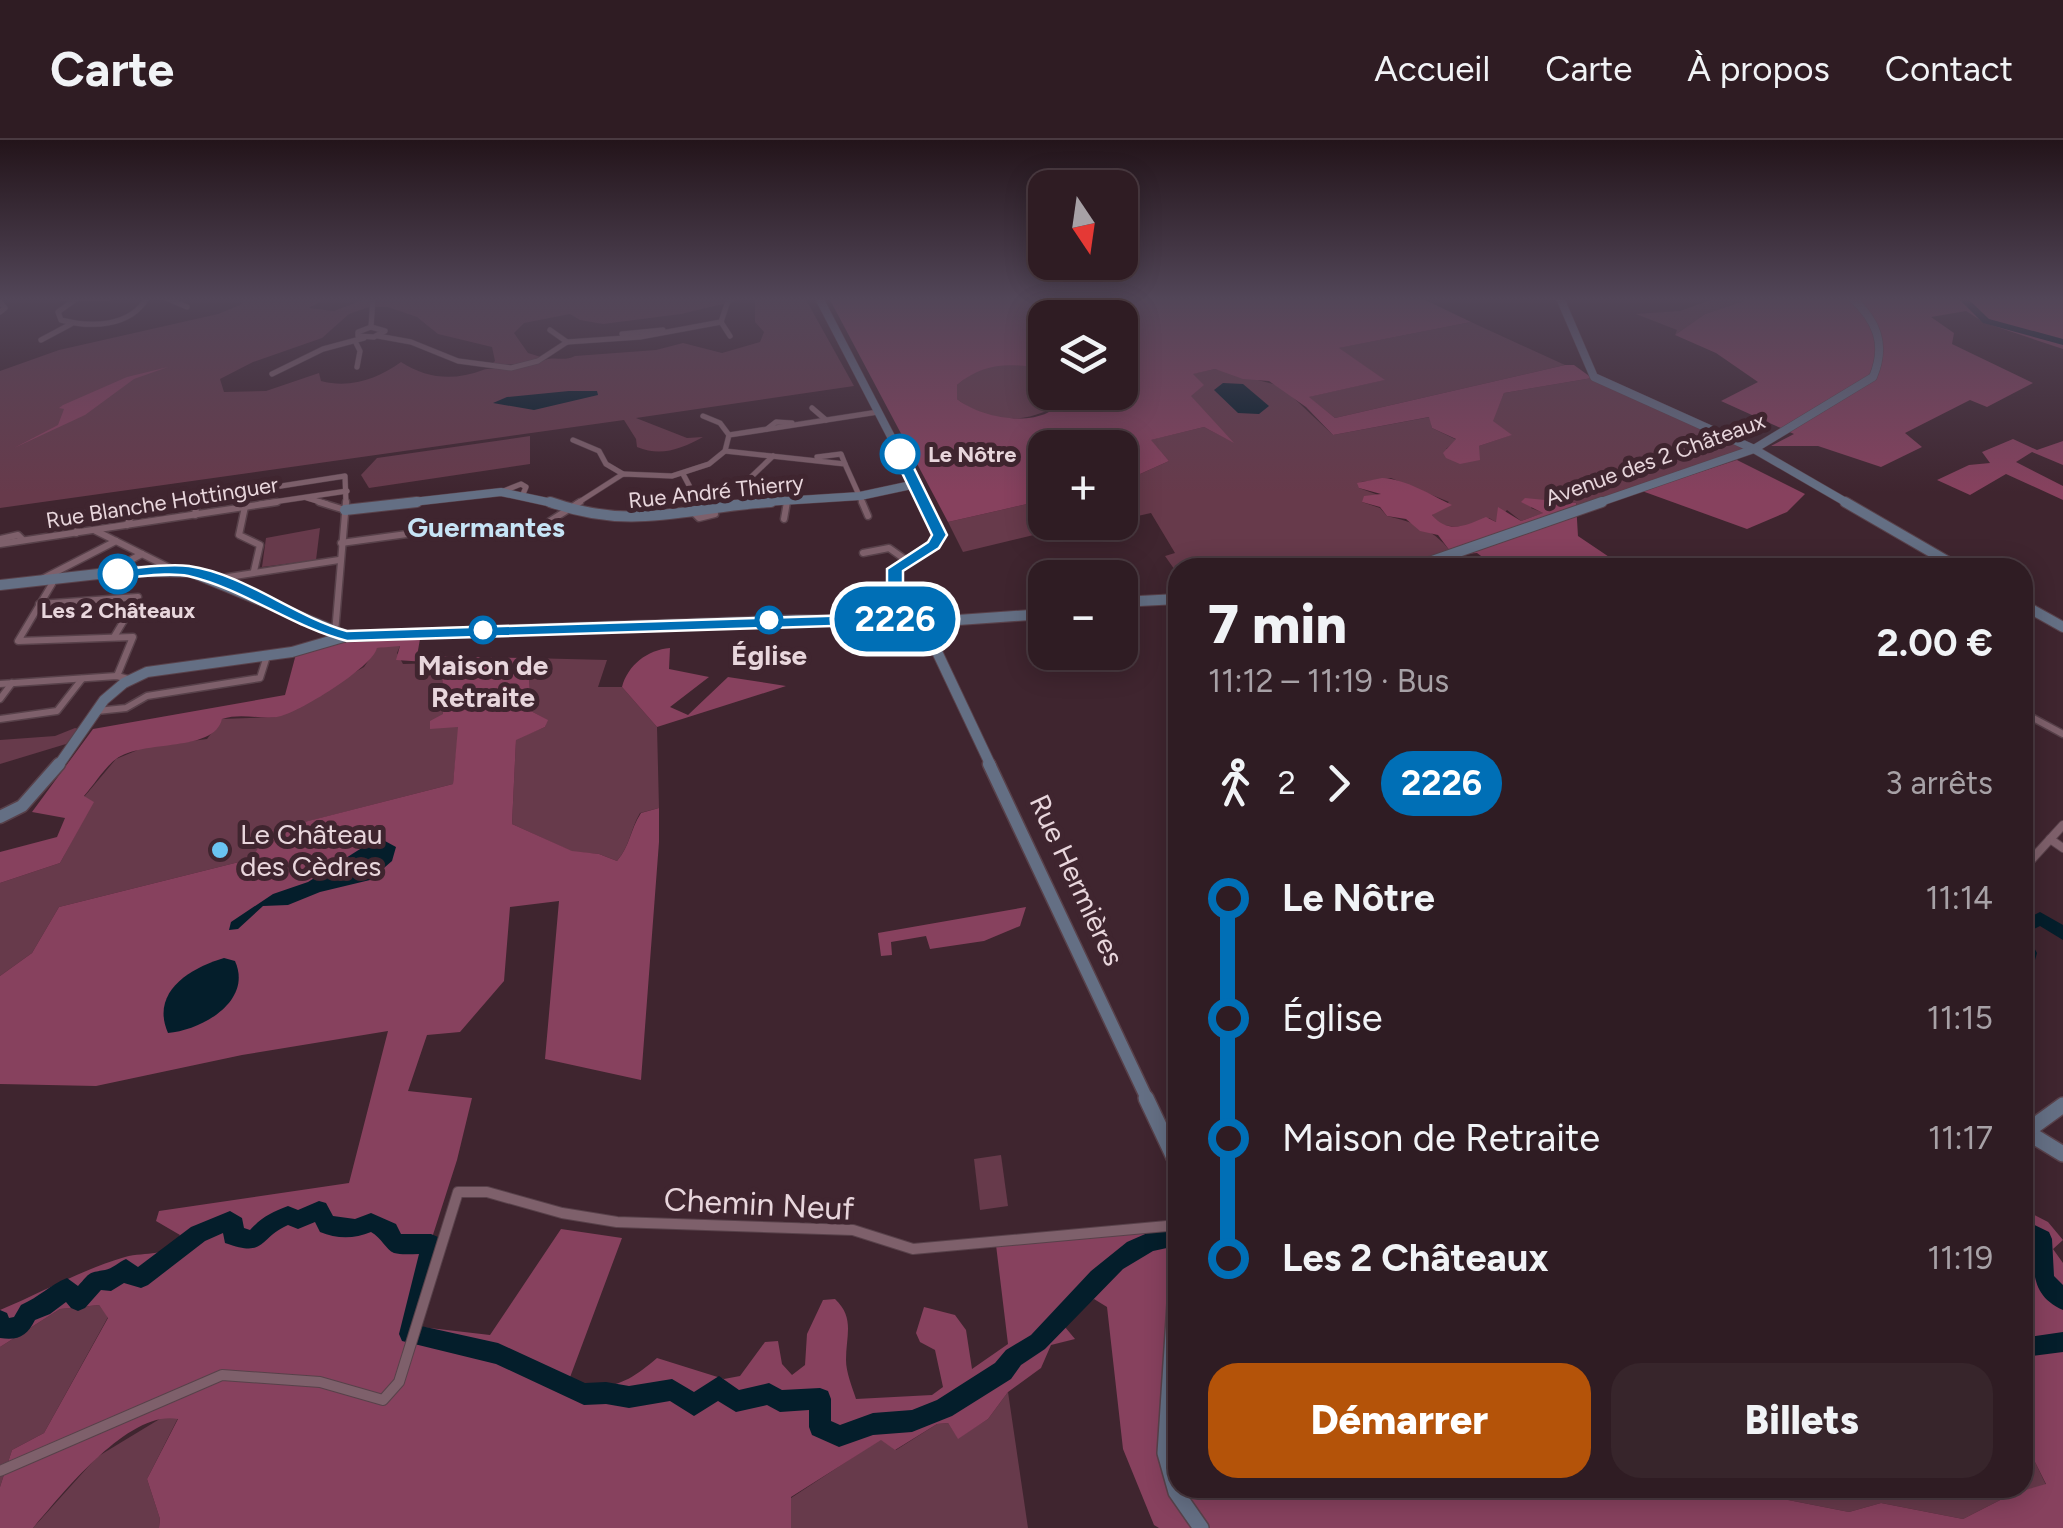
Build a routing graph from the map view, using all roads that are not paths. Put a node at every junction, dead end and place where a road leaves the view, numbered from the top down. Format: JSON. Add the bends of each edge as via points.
{"nodes":[{"id":1,"x":294,"y":363,"type":"edge"},
{"id":2,"x":358,"y":363,"type":"edge"},
{"id":3,"x":469,"y":363,"type":"edge"},
{"id":4,"x":532,"y":363,"type":"edge"},
{"id":5,"x":852,"y":363,"type":"edge"},
{"id":6,"x":1588,"y":363,"type":"edge"},
{"id":7,"x":1878,"y":363,"type":"edge"},
{"id":8,"x":357,"y":367,"type":"dead end"},
{"id":9,"x":272,"y":374,"type":"dead end"},
{"id":10,"x":812,"y":408,"type":"dead end"},
{"id":11,"x":878,"y":412,"type":"junction"},
{"id":12,"x":703,"y":416,"type":"dead end"},
{"id":13,"x":826,"y":420,"type":"junction"},
{"id":14,"x":729,"y":435,"type":"junction"},
{"id":15,"x":574,"y":440,"type":"dead end"},
{"id":16,"x":1754,"y":449,"type":"junction"},
{"id":17,"x":725,"y":451,"type":"junction"},
{"id":18,"x":773,"y":456,"type":"junction"},
{"id":19,"x":623,"y":474,"type":"junction"},
{"id":20,"x":682,"y":474,"type":"junction"},
{"id":21,"x":748,"y":480,"type":"dead end"},
{"id":22,"x":916,"y":484,"type":"junction"},
{"id":23,"x":347,"y":491,"type":"junction"},
{"id":24,"x":860,"y":496,"type":"junction"},
{"id":25,"x":306,"y":498,"type":"junction"},
{"id":26,"x":787,"y":501,"type":"junction"},
{"id":27,"x":637,"y":505,"type":"dead end"},
{"id":28,"x":244,"y":507,"type":"junction"},
{"id":29,"x":345,"y":510,"type":"junction"},
{"id":30,"x":570,"y":510,"type":"junction"},
{"id":31,"x":705,"y":512,"type":"junction"},
{"id":32,"x":84,"y":514,"type":"dead end"},
{"id":33,"x":196,"y":514,"type":"junction"},
{"id":34,"x":868,"y":516,"type":"dead end"},
{"id":35,"x":631,"y":519,"type":"junction"},
{"id":36,"x":784,"y":519,"type":"dead end"},
{"id":37,"x":127,"y":525,"type":"junction"},
{"id":38,"x":118,"y":526,"type":"junction"},
{"id":39,"x":713,"y":528,"type":"dead end"},
{"id":40,"x":94,"y":530,"type":"junction"},
{"id":41,"x":76,"y":533,"type":"junction"},
{"id":42,"x":114,"y":540,"type":"junction"},
{"id":43,"x":0,"y":541,"type":"edge"},
{"id":44,"x":341,"y":543,"type":"junction"},
{"id":45,"x":862,"y":553,"type":"dead end"},
{"id":46,"x":142,"y":554,"type":"junction"},
{"id":47,"x":1441,"y":558,"type":"edge"},
{"id":48,"x":1942,"y":558,"type":"edge"},
{"id":49,"x":339,"y":560,"type":"junction"},
{"id":50,"x":906,"y":560,"type":"junction"},
{"id":51,"x":172,"y":570,"type":"junction"},
{"id":52,"x":254,"y":571,"type":"junction"},
{"id":53,"x":197,"y":574,"type":"junction"},
{"id":54,"x":105,"y":577,"type":"junction"},
{"id":55,"x":215,"y":579,"type":"junction"},
{"id":56,"x":38,"y":582,"type":"junction"},
{"id":57,"x":52,"y":584,"type":"junction"},
{"id":58,"x":0,"y":587,"type":"edge"},
{"id":59,"x":1168,"y":600,"type":"edge"},
{"id":60,"x":1138,"y":601,"type":"edge"},
{"id":61,"x":39,"y":604,"type":"junction"},
{"id":62,"x":2033,"y":610,"type":"edge"},
{"id":63,"x":1028,"y":615,"type":"edge"},
{"id":64,"x":895,"y":619,"type":"junction"},
{"id":65,"x":922,"y":620,"type":"junction"},
{"id":66,"x":2063,"y":628,"type":"edge"},
{"id":67,"x":335,"y":633,"type":"junction"},
{"id":68,"x":347,"y":636,"type":"junction"},
{"id":69,"x":114,"y":637,"type":"junction"},
{"id":70,"x":268,"y":656,"type":"junction"},
{"id":71,"x":122,"y":677,"type":"junction"},
{"id":72,"x":82,"y":679,"type":"junction"},
{"id":73,"x":12,"y":683,"type":"junction"},
{"id":74,"x":0,"y":684,"type":"edge"},
{"id":75,"x":0,"y":700,"type":"edge"},
{"id":76,"x":97,"y":711,"type":"junction"},
{"id":77,"x":0,"y":718,"type":"edge"},
{"id":78,"x":2033,"y":718,"type":"edge"},
{"id":79,"x":2063,"y":734,"type":"edge"},
{"id":80,"x":0,"y":818,"type":"edge"},
{"id":81,"x":2063,"y":824,"type":"edge"},
{"id":82,"x":2050,"y":839,"type":"junction"},
{"id":83,"x":2063,"y":848,"type":"edge"},
{"id":84,"x":2033,"y":858,"type":"edge"},
{"id":85,"x":2063,"y":1106,"type":"edge"},
{"id":86,"x":2033,"y":1125,"type":"edge"},
{"id":87,"x":2033,"y":1135,"type":"edge"},
{"id":88,"x":1168,"y":1142,"type":"edge"},
{"id":89,"x":2063,"y":1154,"type":"edge"},
{"id":90,"x":1168,"y":1226,"type":"edge"},
{"id":91,"x":1168,"y":1408,"type":"edge"},
{"id":92,"x":1168,"y":1464,"type":"edge"},
{"id":93,"x":0,"y":1471,"type":"edge"},
{"id":94,"x":1180,"y":1498,"type":"edge"},
{"id":95,"x":1201,"y":1528,"type":"edge"}],
"edges":[{"from":1,"to":9,"type":"street"},
{"from":2,"to":8,"type":"street"},
{"from":3,"to":4,"type":"street","via":[[500,368]]},
{"from":5,"to":11,"type":"main road"},
{"from":6,"to":16,"type":"main road","via":[[1594,376]]},
{"from":7,"to":16,"type":"main road","name":"Avenue des 2 Châteaux","via":[[1854,392]]},
{"from":10,"to":13,"type":"street"},
{"from":11,"to":13,"type":"street"},
{"from":11,"to":22,"type":"main road"},
{"from":12,"to":14,"type":"street"},
{"from":13,"to":14,"type":"street"},
{"from":14,"to":17,"type":"street"},
{"from":15,"to":19,"type":"street","via":[[599,451]]},
{"from":16,"to":47,"type":"main road","name":"Avenue des 2 Châteaux"},
{"from":16,"to":48,"type":"main road"},
{"from":17,"to":18,"type":"street"},
{"from":17,"to":20,"type":"street"},
{"from":18,"to":21,"type":"street"},
{"from":18,"to":24,"type":"street","via":[[844,464]]},
{"from":19,"to":20,"type":"street"},
{"from":19,"to":30,"type":"street"},
{"from":20,"to":31,"type":"street"},
{"from":22,"to":24,"type":"main road","name":"Rue André Thierry"},
{"from":22,"to":50,"type":"main road","via":[[939,535]]},
{"from":23,"to":25,"type":"street","name":"Rue Blanche Hottinguer"},
{"from":23,"to":28,"type":"street","via":[[347,478],[340,475],[260,486]]},
{"from":23,"to":29,"type":"street"},
{"from":24,"to":26,"type":"main road","name":"Rue André Thierry"},
{"from":24,"to":34,"type":"street"},
{"from":25,"to":28,"type":"street","name":"Rue Blanche Hottinguer"},
{"from":25,"to":29,"type":"street","name":"Rue Blanche Hottinguer"},
{"from":26,"to":31,"type":"main road","name":"Rue André Thierry"},
{"from":26,"to":36,"type":"street"},
{"from":27,"to":35,"type":"street"},
{"from":28,"to":33,"type":"street","name":"Rue Blanche Hottinguer"},
{"from":28,"to":52,"type":"street","via":[[240,535],[260,546]]},
{"from":29,"to":30,"type":"main road","name":"Rue André Thierry","via":[[501,492]]},
{"from":29,"to":44,"type":"street"},
{"from":30,"to":35,"type":"main road","name":"Rue André Thierry"},
{"from":30,"to":44,"type":"street","via":[[528,536],[473,525]]},
{"from":31,"to":35,"type":"main road","name":"Rue André Thierry"},
{"from":31,"to":39,"type":"street"},
{"from":32,"to":41,"type":"street"},
{"from":33,"to":37,"type":"street","name":"Rue Blanche Hottinguer"},
{"from":33,"to":37,"type":"street","via":[[198,500],[144,508]]},
{"from":37,"to":38,"type":"street","name":"Rue Blanche Hottinguer"},
{"from":38,"to":40,"type":"street","name":"Rue Blanche Hottinguer"},
{"from":38,"to":42,"type":"street"},
{"from":40,"to":41,"type":"street","name":"Rue Blanche Hottinguer"},
{"from":40,"to":42,"type":"street"},
{"from":41,"to":43,"type":"street","name":"Rue Blanche Hottinguer"},
{"from":42,"to":46,"type":"street"},
{"from":42,"to":56,"type":"street"},
{"from":44,"to":49,"type":"street"},
{"from":45,"to":50,"type":"street","via":[[889,548]]},
{"from":46,"to":51,"type":"street"},
{"from":46,"to":54,"type":"street"},
{"from":49,"to":52,"type":"street"},
{"from":49,"to":67,"type":"street"},
{"from":50,"to":64,"type":"main road","via":[[895,569]]},
{"from":51,"to":53,"type":"main road"},
{"from":51,"to":54,"type":"main road"},
{"from":52,"to":55,"type":"street"},
{"from":53,"to":54,"type":"main road"},
{"from":53,"to":55,"type":"main road"},
{"from":54,"to":56,"type":"main road"},
{"from":54,"to":57,"type":"main road"},
{"from":55,"to":67,"type":"main road"},
{"from":56,"to":58,"type":"main road"},
{"from":57,"to":58,"type":"main road"},
{"from":57,"to":61,"type":"street"},
{"from":59,"to":60,"type":"main road"},
{"from":61,"to":69,"type":"street","via":[[19,642]]},
{"from":61,"to":69,"type":"street","via":[[138,597]]},
{"from":62,"to":66,"type":"main road"},
{"from":63,"to":65,"type":"main road"},
{"from":64,"to":65,"type":"main road"},
{"from":64,"to":68,"type":"main road"},
{"from":65,"to":88,"type":"main road","name":"Rue Hermières"},
{"from":67,"to":68,"type":"main road"},
{"from":68,"to":70,"type":"main road"},
{"from":69,"to":71,"type":"street","via":[[134,637]]},
{"from":70,"to":71,"type":"main road"},
{"from":70,"to":76,"type":"street","via":[[260,678]]},
{"from":71,"to":72,"type":"street"},
{"from":71,"to":76,"type":"main road"},
{"from":72,"to":73,"type":"street"},
{"from":72,"to":77,"type":"street","via":[[57,712]]},
{"from":73,"to":74,"type":"street"},
{"from":73,"to":75,"type":"street"},
{"from":76,"to":80,"type":"main road","via":[[28,804]]},
{"from":78,"to":79,"type":"street"},
{"from":81,"to":82,"type":"street"},
{"from":82,"to":83,"type":"street"},
{"from":82,"to":84,"type":"street"},
{"from":85,"to":86,"type":"main road"},
{"from":87,"to":89,"type":"main road"},
{"from":90,"to":93,"type":"street","name":"Chemin Neuf","via":[[913,1248],[853,1230],[617,1222],[487,1192],[458,1192],[399,1382],[383,1400],[320,1382],[222,1375]]},
{"from":91,"to":92,"type":"main road"},
{"from":94,"to":95,"type":"main road"}]}
